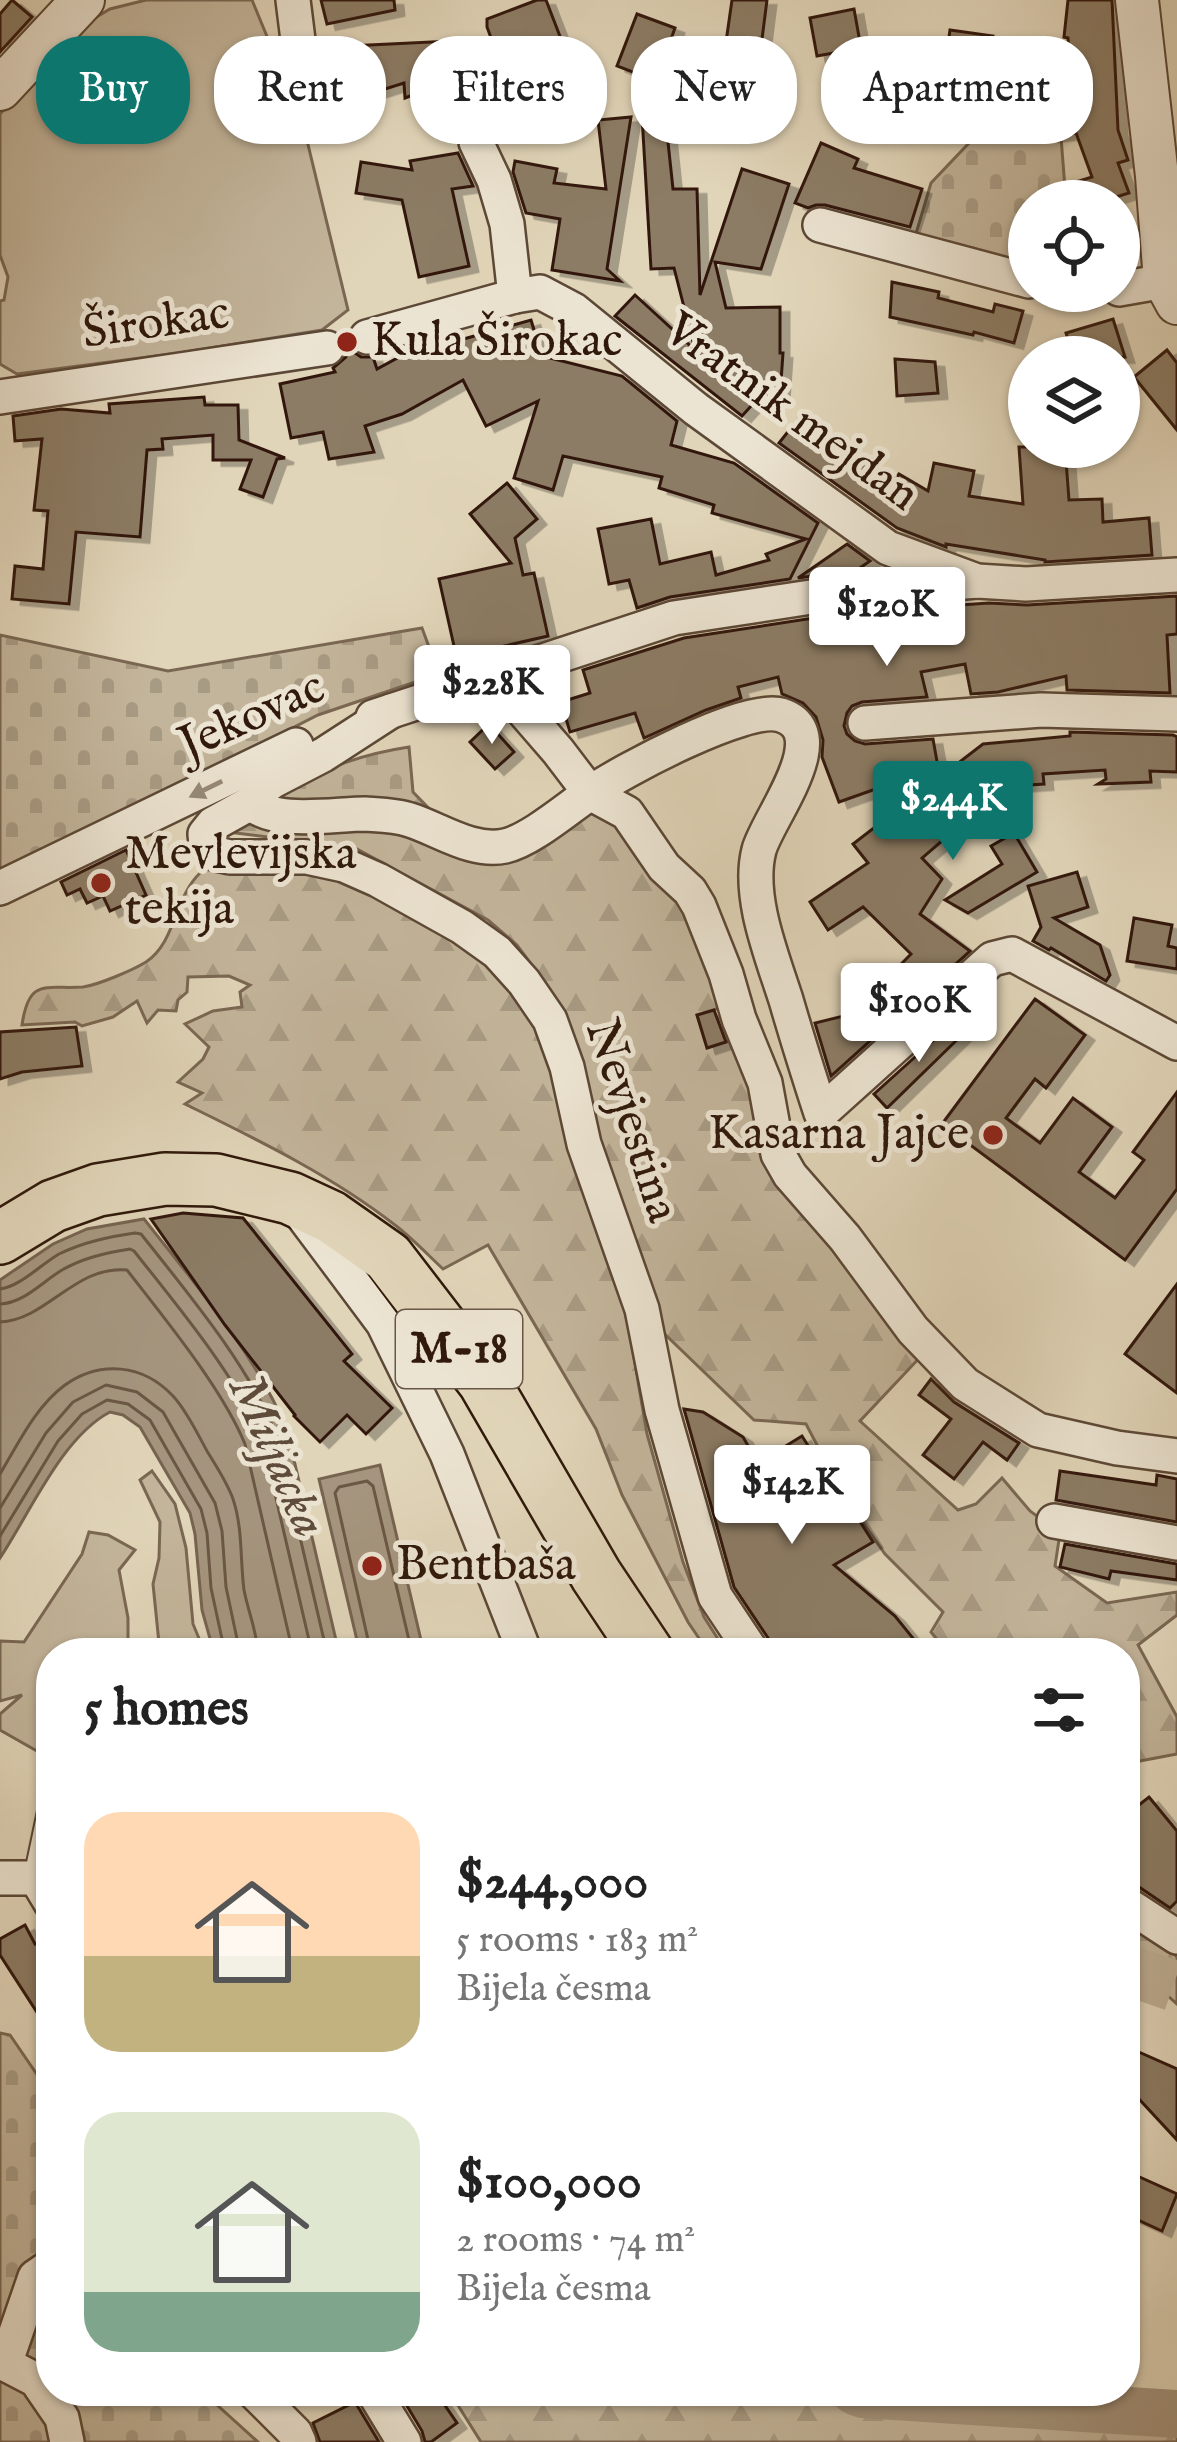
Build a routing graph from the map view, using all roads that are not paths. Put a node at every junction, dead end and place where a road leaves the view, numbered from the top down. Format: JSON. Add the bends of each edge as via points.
{"nodes":[{"id":1,"x":83,"y":0,"type":"edge"},
{"id":2,"x":293,"y":0,"type":"edge"},
{"id":3,"x":1138,"y":7,"type":"edge"},
{"id":4,"x":298,"y":36,"type":"edge"},
{"id":5,"x":0,"y":89,"type":"edge"},
{"id":6,"x":1177,"y":112,"type":"edge"},
{"id":7,"x":477,"y":144,"type":"edge"},
{"id":8,"x":820,"y":225,"type":"dead end"},
{"id":9,"x":1008,"y":274,"type":"edge"},
{"id":10,"x":1140,"y":291,"type":"edge"},
{"id":11,"x":1171,"y":292,"type":"edge"},
{"id":12,"x":515,"y":296,"type":"junction"},
{"id":13,"x":367,"y":337,"type":"dead end"},
{"id":14,"x":327,"y":348,"type":"dead end"},
{"id":15,"x":0,"y":397,"type":"edge"},
{"id":16,"x":1177,"y":575,"type":"edge"},
{"id":17,"x":976,"y":581,"type":"junction"},
{"id":18,"x":493,"y":676,"type":"junction"},
{"id":19,"x":391,"y":711,"type":"junction"},
{"id":20,"x":1177,"y":714,"type":"edge"},
{"id":21,"x":865,"y":723,"type":"dead end"},
{"id":22,"x":590,"y":793,"type":"junction"},
{"id":23,"x":251,"y":803,"type":"junction"},
{"id":24,"x":0,"y":888,"type":"edge"},
{"id":25,"x":1177,"y":1043,"type":"edge"},
{"id":26,"x":290,"y":1198,"type":"junction"},
{"id":27,"x":0,"y":1238,"type":"edge"},
{"id":28,"x":1177,"y":1456,"type":"edge"},
{"id":29,"x":1054,"y":1521,"type":"dead end"},
{"id":30,"x":1177,"y":1543,"type":"edge"},
{"id":31,"x":596,"y":1575,"type":"junction"},
{"id":32,"x":519,"y":1638,"type":"edge"},
{"id":33,"x":616,"y":1638,"type":"edge"},
{"id":34,"x":638,"y":1638,"type":"edge"},
{"id":35,"x":743,"y":1638,"type":"edge"},
{"id":36,"x":0,"y":1878,"type":"edge"},
{"id":37,"x":36,"y":1888,"type":"edge"},
{"id":38,"x":1140,"y":1913,"type":"edge"},
{"id":39,"x":1177,"y":1937,"type":"edge"},
{"id":40,"x":36,"y":2276,"type":"edge"},
{"id":41,"x":2,"y":2367,"type":"edge"},
{"id":42,"x":36,"y":2380,"type":"edge"},
{"id":43,"x":54,"y":2406,"type":"edge"},
{"id":44,"x":268,"y":2406,"type":"edge"},
{"id":45,"x":382,"y":2406,"type":"edge"},
{"id":46,"x":67,"y":2442,"type":"edge"},
{"id":47,"x":299,"y":2442,"type":"edge"},
{"id":48,"x":404,"y":2442,"type":"edge"}],
"edges":[{"from":1,"to":5,"type":"street"},
{"from":2,"to":4,"type":"street"},
{"from":3,"to":6,"type":"street","via":[[1160,54],[1166,101]]},
{"from":3,"to":11,"type":"street"},
{"from":7,"to":12,"type":"street","via":[[507,224]]},
{"from":8,"to":9,"type":"street"},
{"from":10,"to":11,"type":"street"},
{"from":12,"to":13,"type":"street","name":"Vratnik mejdan"},
{"from":12,"to":17,"type":"street","name":"Vratnik mejdan","via":[[540,292],[574,310],[888,548]]},
{"from":14,"to":15,"type":"street","name":"Širokac"},
{"from":16,"to":17,"type":"street","name":"Vratnik mejdan"},
{"from":17,"to":18,"type":"street","name":"Jekovac","via":[[674,618]]},
{"from":18,"to":19,"type":"street","name":"Jekovac"},
{"from":18,"to":22,"type":"street"},
{"from":19,"to":23,"type":"street","name":"Nevjestina","via":[[259,790]]},
{"from":19,"to":24,"type":"street","name":"Jekovac","one_way":true,"via":[[324,732]]},
{"from":20,"to":21,"type":"street","via":[[1040,710]]},
{"from":22,"to":23,"type":"street","via":[[505,846],[454,839],[405,818],[276,816]]},
{"from":22,"to":25,"type":"street","via":[[741,717],[770,713],[800,728],[797,773],[760,848],[756,877],[764,929],[821,1114],[992,959],[1012,954]]},
{"from":22,"to":28,"type":"street","via":[[627,812],[699,906],[765,1083],[778,1154],[913,1330],[965,1384],[1038,1430]]},
{"from":23,"to":35,"type":"street","name":"Nevjestina","via":[[205,834],[216,854],[307,857],[379,880],[497,952],[550,1020],[642,1309],[715,1596]]},
{"from":26,"to":27,"type":"main road","number":"M-18","via":[[216,1180],[165,1179],[53,1206]]},
{"from":26,"to":31,"type":"main road","number":"M-18","via":[[388,1257],[484,1382]]},
{"from":26,"to":32,"type":"street","via":[[383,1323],[447,1454]]},
{"from":29,"to":30,"type":"street"},
{"from":31,"to":33,"type":"street"},
{"from":31,"to":34,"type":"main road","number":"M-18"},
{"from":36,"to":37,"type":"street"},
{"from":38,"to":39,"type":"street"},
{"from":40,"to":41,"type":"street"},
{"from":41,"to":42,"type":"street"},
{"from":43,"to":46,"type":"street"},
{"from":44,"to":47,"type":"street"},
{"from":45,"to":48,"type":"street"}]}
